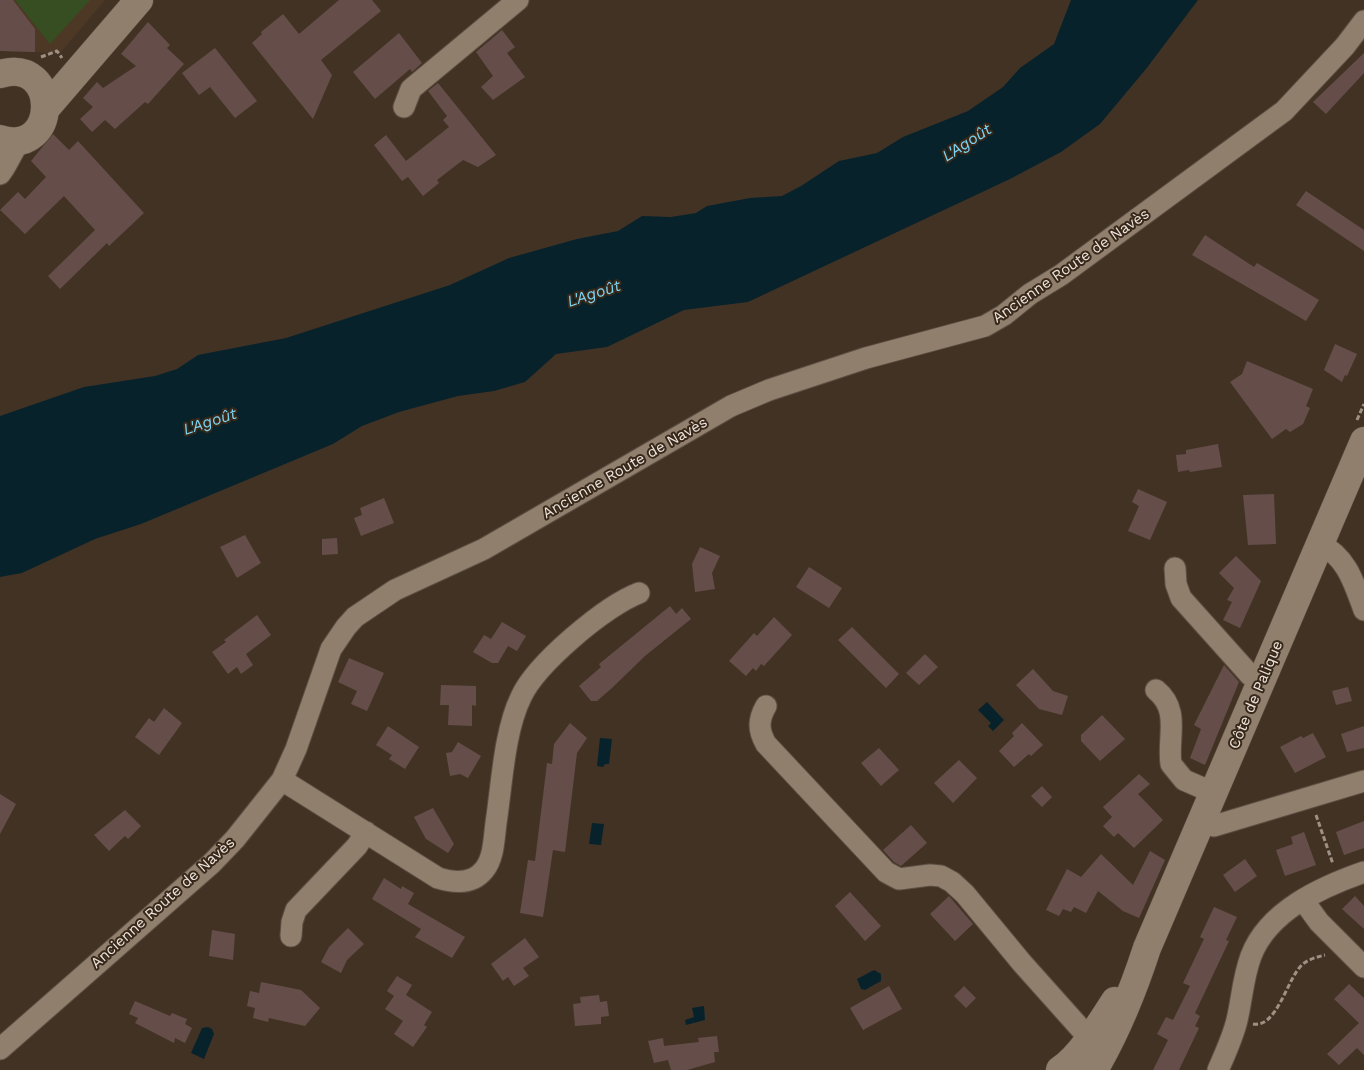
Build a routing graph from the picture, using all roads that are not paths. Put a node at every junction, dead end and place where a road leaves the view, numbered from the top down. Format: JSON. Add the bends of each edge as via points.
{"nodes":[{"id":1,"x":139,"y":0,"type":"edge"},
{"id":2,"x":518,"y":0,"type":"edge"},
{"id":3,"x":1364,"y":21,"type":"edge"},
{"id":4,"x":92,"y":52,"type":"junction"},
{"id":5,"x":12,"y":74,"type":"edge"},
{"id":6,"x":47,"y":107,"type":"junction"},
{"id":7,"x":404,"y":107,"type":"dead end"},
{"id":8,"x":11,"y":139,"type":"edge"},
{"id":9,"x":0,"y":174,"type":"edge"},
{"id":10,"x":1364,"y":441,"type":"edge"},
{"id":11,"x":1327,"y":547,"type":"junction"},
{"id":12,"x":1175,"y":568,"type":"dead end"},
{"id":13,"x":639,"y":593,"type":"dead end"},
{"id":14,"x":1364,"y":610,"type":"edge"},
{"id":15,"x":1261,"y":680,"type":"junction"},
{"id":16,"x":1156,"y":690,"type":"dead end"},
{"id":17,"x":766,"y":706,"type":"dead end"},
{"id":18,"x":282,"y":780,"type":"junction"},
{"id":19,"x":1364,"y":781,"type":"edge"},
{"id":20,"x":1214,"y":793,"type":"junction"},
{"id":21,"x":1208,"y":823,"type":"junction"},
{"id":22,"x":366,"y":832,"type":"junction"},
{"id":23,"x":1364,"y":872,"type":"edge"},
{"id":24,"x":1303,"y":900,"type":"junction"},
{"id":25,"x":291,"y":936,"type":"dead end"},
{"id":26,"x":1147,"y":948,"type":"junction"},
{"id":27,"x":1364,"y":967,"type":"edge"},
{"id":28,"x":1089,"y":1038,"type":"junction"},
{"id":29,"x":0,"y":1048,"type":"edge"},
{"id":30,"x":1060,"y":1070,"type":"edge"},
{"id":31,"x":1094,"y":1070,"type":"edge"},
{"id":32,"x":1218,"y":1070,"type":"edge"}],
"edges":[{"from":1,"to":4,"type":"main road"},
{"from":2,"to":7,"type":"street","via":[[411,89]]},
{"from":3,"to":18,"type":"street","name":"Ancienne Route de Navès","via":[[1333,60],[1284,111],[1004,315],[985,326],[866,358],[731,406],[484,550],[395,590],[355,618],[338,638],[326,662]]},
{"from":4,"to":5,"type":"main road","via":[[44,72]]},
{"from":4,"to":6,"type":"main road"},
{"from":5,"to":6,"type":"main road","via":[[34,80],[41,87]]},
{"from":6,"to":8,"type":"main road","via":[[40,127]]},
{"from":8,"to":9,"type":"street","via":[[13,150]]},
{"from":10,"to":11,"type":"main road","name":"Côte de Palique"},
{"from":11,"to":14,"type":"street","via":[[1352,578]]},
{"from":11,"to":15,"type":"main road","name":"Côte de Palique"},
{"from":12,"to":15,"type":"street","via":[[1181,598],[1250,675]]},
{"from":13,"to":22,"type":"street","via":[[616,604],[550,658],[520,697],[509,735],[492,850],[484,870],[466,881],[438,878]]},
{"from":15,"to":20,"type":"main road","name":"Côte de Palique"},
{"from":16,"to":20,"type":"street","via":[[1163,696],[1171,714],[1171,764],[1184,780]]},
{"from":17,"to":28,"type":"street","via":[[759,725],[766,744],[880,865],[899,879],[930,875],[952,882],[966,894]]},
{"from":18,"to":22,"type":"street"},
{"from":18,"to":29,"type":"street","name":"Ancienne Route de Navès","via":[[212,863]]},
{"from":19,"to":21,"type":"street"},
{"from":20,"to":21,"type":"main road","name":"Côte de Palique"},
{"from":21,"to":26,"type":"main road","name":"Côte de Palique"},
{"from":22,"to":25,"type":"street","via":[[357,846],[296,910]]},
{"from":23,"to":24,"type":"street"},
{"from":24,"to":27,"type":"street","via":[[1318,922]]},
{"from":24,"to":32,"type":"street","via":[[1282,915],[1257,942],[1250,958],[1237,1022]]},
{"from":26,"to":28,"type":"main road"},
{"from":26,"to":31,"type":"main road","via":[[1132,994]]},
{"from":28,"to":30,"type":"main road"}]}
